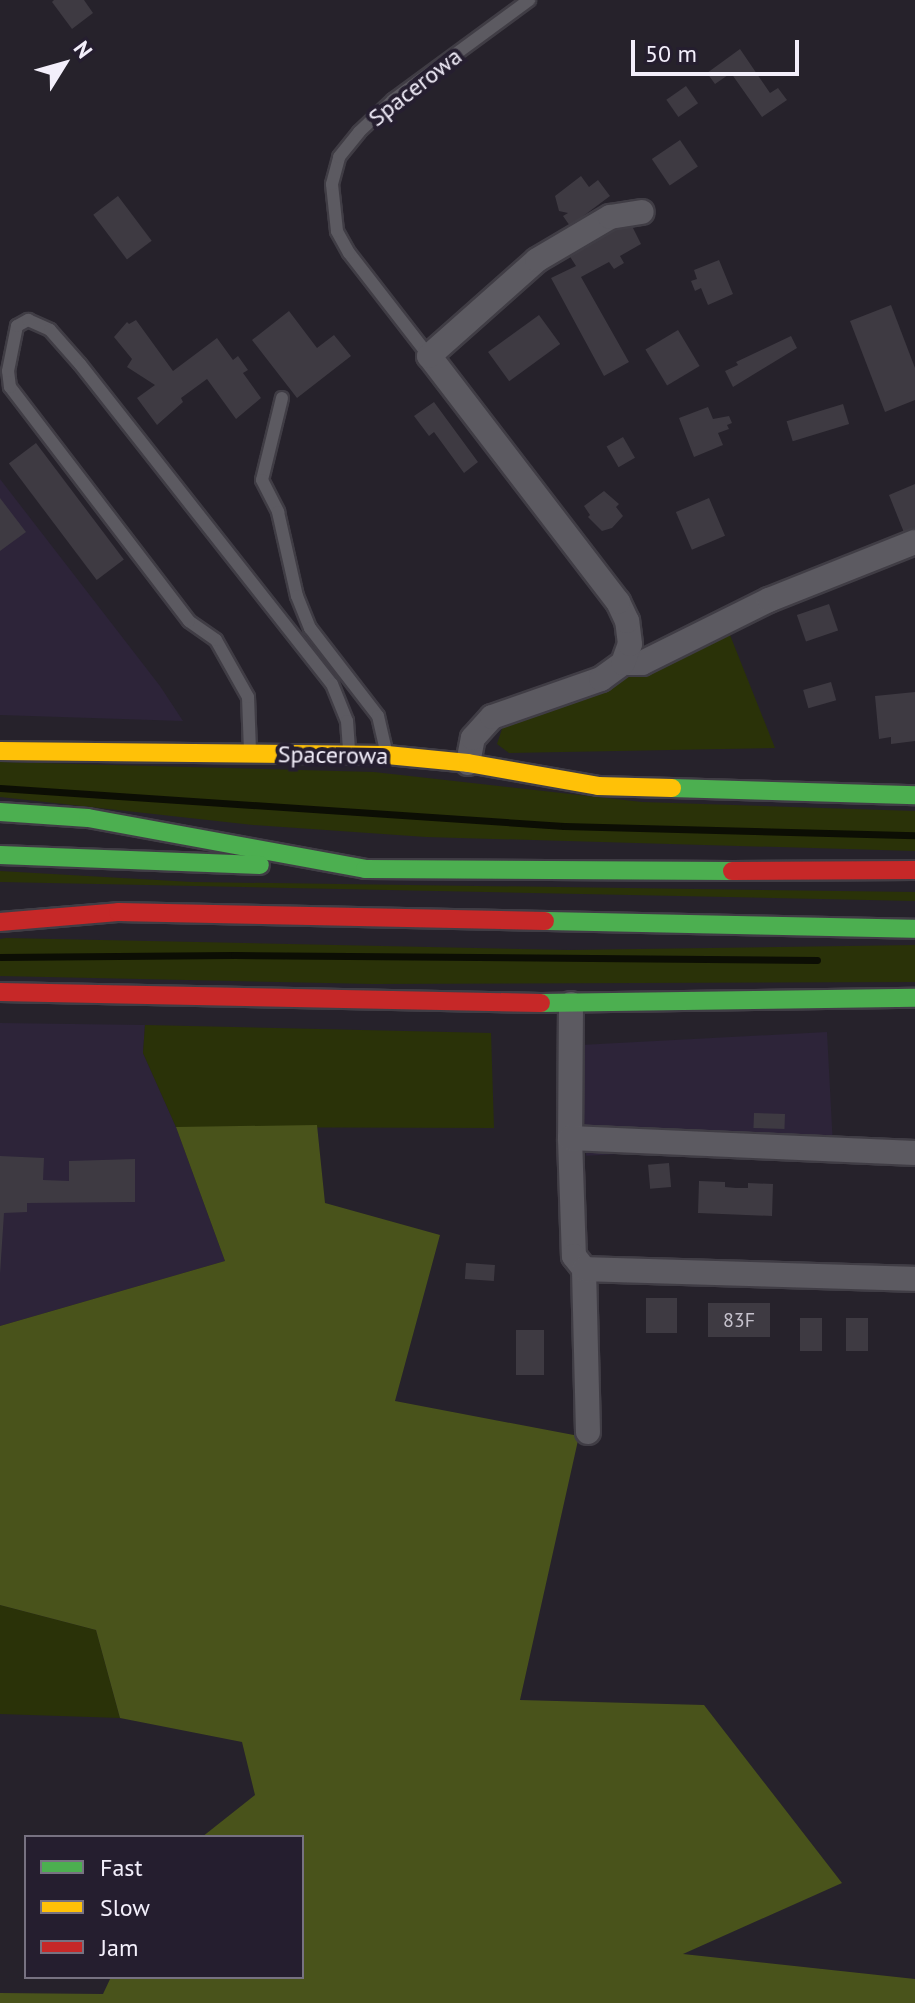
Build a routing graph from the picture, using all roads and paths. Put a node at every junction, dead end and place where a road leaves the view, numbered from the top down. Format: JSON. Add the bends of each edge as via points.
{"nodes":[{"id":1,"x":529,"y":0,"type":"edge"},
{"id":2,"x":642,"y":212,"type":"dead end"},
{"id":3,"x":429,"y":356,"type":"junction"},
{"id":4,"x":282,"y":398,"type":"dead end"},
{"id":5,"x":915,"y":542,"type":"edge"},
{"id":6,"x":623,"y":663,"type":"junction"},
{"id":7,"x":0,"y":751,"type":"edge"},
{"id":8,"x":250,"y":754,"type":"junction"},
{"id":9,"x":349,"y":755,"type":"junction"},
{"id":10,"x":387,"y":755,"type":"junction"},
{"id":11,"x":468,"y":763,"type":"junction"},
{"id":12,"x":915,"y":795,"type":"edge"},
{"id":13,"x":0,"y":812,"type":"edge"},
{"id":14,"x":0,"y":855,"type":"edge"},
{"id":15,"x":365,"y":869,"type":"junction"},
{"id":16,"x":915,"y":870,"type":"edge"},
{"id":17,"x":21,"y":901,"type":"dead end"},
{"id":18,"x":118,"y":912,"type":"junction"},
{"id":19,"x":0,"y":922,"type":"edge"},
{"id":20,"x":915,"y":929,"type":"edge"},
{"id":21,"x":0,"y":992,"type":"edge"},
{"id":22,"x":915,"y":998,"type":"edge"},
{"id":23,"x":571,"y":1004,"type":"junction"},
{"id":24,"x":570,"y":1138,"type":"junction"},
{"id":25,"x":915,"y":1153,"type":"edge"},
{"id":26,"x":584,"y":1269,"type":"junction"},
{"id":27,"x":915,"y":1279,"type":"edge"},
{"id":28,"x":588,"y":1432,"type":"dead end"}],
"edges":[{"from":1,"to":3,"type":"lane","name":"Spacerowa","via":[[393,100],[339,157],[332,184],[337,231]]},
{"from":2,"to":3,"type":"street","via":[[610,217],[537,260]]},
{"from":3,"to":6,"type":"street","name":"Spacerowa","via":[[618,602],[630,644]]},
{"from":4,"to":10,"type":"lane","via":[[262,480],[278,512],[297,596],[310,628],[378,716]]},
{"from":5,"to":6,"type":"street","via":[[769,600],[642,663]]},
{"from":6,"to":11,"type":"street","via":[[590,685],[492,717],[473,738]]},
{"from":7,"to":8,"type":"main road","name":"Spacerowa"},
{"from":8,"to":9,"type":"main road","name":"Spacerowa"},
{"from":8,"to":9,"type":"lane","via":[[248,697],[216,640],[189,621],[10,387],[17,326],[28,320],[50,330],[80,364],[332,684],[347,721]]},
{"from":9,"to":10,"type":"main road","name":"Spacerowa"},
{"from":10,"to":11,"type":"main road","name":"Spacerowa"},
{"from":11,"to":12,"type":"main road","name":"Spacerowa","via":[[620,787]]},
{"from":13,"to":15,"type":"main road","via":[[88,818]]},
{"from":14,"to":15,"type":"main road"},
{"from":15,"to":16,"type":"main road"},
{"from":17,"to":18,"type":"main road"},
{"from":18,"to":19,"type":"main road"},
{"from":18,"to":20,"type":"main road"},
{"from":21,"to":23,"type":"main road"},
{"from":22,"to":23,"type":"main road"},
{"from":23,"to":24,"type":"street"},
{"from":24,"to":25,"type":"street"},
{"from":24,"to":26,"type":"street","via":[[574,1256]]},
{"from":26,"to":27,"type":"street"},
{"from":26,"to":28,"type":"street"}]}
